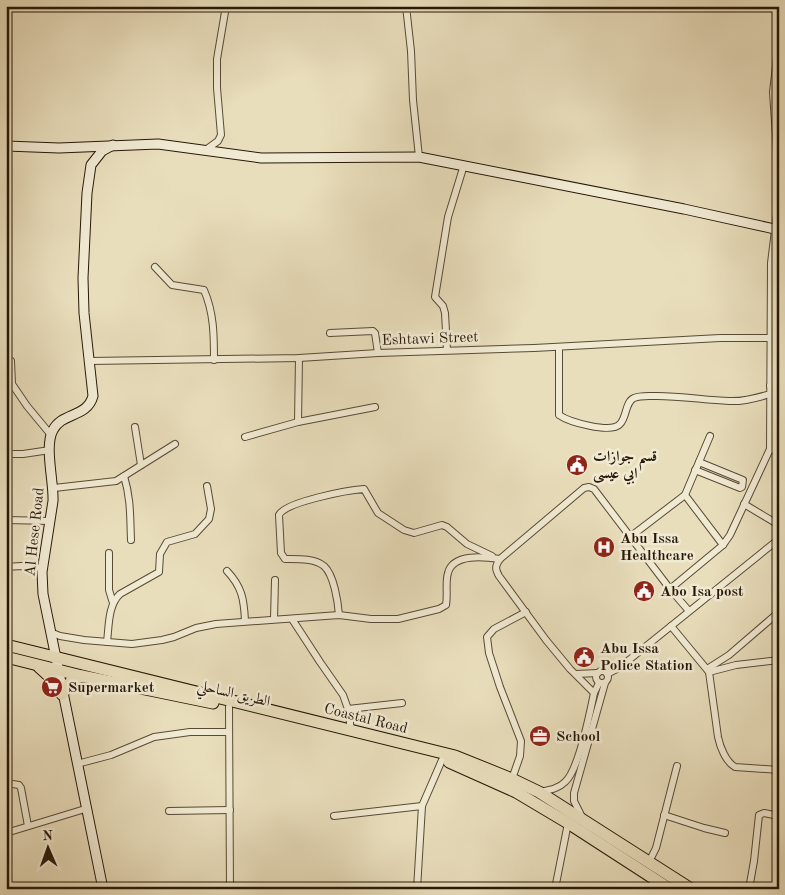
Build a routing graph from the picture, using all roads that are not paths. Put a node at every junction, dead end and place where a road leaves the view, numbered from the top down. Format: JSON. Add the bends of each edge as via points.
{"nodes":[{"id":1,"x":226,"y":6,"type":"edge"},
{"id":2,"x":406,"y":6,"type":"edge"},
{"id":3,"x":710,"y":6,"type":"edge"},
{"id":4,"x":779,"y":7,"type":"edge"},
{"id":5,"x":779,"y":40,"type":"edge"},
{"id":6,"x":113,"y":145,"type":"junction"},
{"id":7,"x":6,"y":146,"type":"edge"},
{"id":8,"x":81,"y":147,"type":"junction"},
{"id":9,"x":207,"y":150,"type":"junction"},
{"id":10,"x":419,"y":157,"type":"junction"},
{"id":11,"x":91,"y":165,"type":"junction"},
{"id":12,"x":464,"y":165,"type":"junction"},
{"id":13,"x":779,"y":182,"type":"edge"},
{"id":14,"x":779,"y":198,"type":"edge"},
{"id":15,"x":776,"y":230,"type":"edge"},
{"id":16,"x":155,"y":267,"type":"dead end"},
{"id":17,"x":330,"y":333,"type":"dead end"},
{"id":18,"x":771,"y":338,"type":"junction"},
{"id":19,"x":560,"y":347,"type":"junction"},
{"id":20,"x":447,"y":350,"type":"junction"},
{"id":21,"x":378,"y":353,"type":"junction"},
{"id":22,"x":298,"y":358,"type":"junction"},
{"id":23,"x":214,"y":360,"type":"junction"},
{"id":24,"x":11,"y":361,"type":"dead end"},
{"id":25,"x":89,"y":361,"type":"junction"},
{"id":26,"x":779,"y":385,"type":"edge"},
{"id":27,"x":770,"y":386,"type":"junction"},
{"id":28,"x":770,"y":394,"type":"junction"},
{"id":29,"x":375,"y":407,"type":"dead end"},
{"id":30,"x":298,"y":422,"type":"junction"},
{"id":31,"x":135,"y":427,"type":"dead end"},
{"id":32,"x":51,"y":435,"type":"junction"},
{"id":33,"x":710,"y":436,"type":"dead end"},
{"id":34,"x":245,"y":437,"type":"dead end"},
{"id":35,"x":175,"y":444,"type":"dead end"},
{"id":36,"x":770,"y":449,"type":"junction"},
{"id":37,"x":50,"y":450,"type":"junction"},
{"id":38,"x":779,"y":452,"type":"edge"},
{"id":39,"x":6,"y":454,"type":"edge"},
{"id":40,"x":699,"y":462,"type":"junction"},
{"id":41,"x":140,"y":465,"type":"junction"},
{"id":42,"x":696,"y":470,"type":"junction"},
{"id":43,"x":124,"y":476,"type":"junction"},
{"id":44,"x":207,"y":486,"type":"dead end"},
{"id":45,"x":54,"y":488,"type":"junction"},
{"id":46,"x":684,"y":495,"type":"junction"},
{"id":47,"x":744,"y":504,"type":"junction"},
{"id":48,"x":6,"y":520,"type":"edge"},
{"id":49,"x":51,"y":521,"type":"junction"},
{"id":50,"x":779,"y":526,"type":"edge"},
{"id":51,"x":630,"y":537,"type":"junction"},
{"id":52,"x":779,"y":539,"type":"edge"},
{"id":53,"x":131,"y":540,"type":"dead end"},
{"id":54,"x":723,"y":545,"type":"junction"},
{"id":55,"x":109,"y":553,"type":"dead end"},
{"id":56,"x":500,"y":560,"type":"junction"},
{"id":57,"x":6,"y":567,"type":"edge"},
{"id":58,"x":43,"y":568,"type":"junction"},
{"id":59,"x":227,"y":571,"type":"dead end"},
{"id":60,"x":274,"y":580,"type":"dead end"},
{"id":61,"x":670,"y":588,"type":"junction"},
{"id":62,"x":113,"y":603,"type":"junction"},
{"id":63,"x":689,"y":611,"type":"junction"},
{"id":64,"x":526,"y":612,"type":"junction"},
{"id":65,"x":779,"y":612,"type":"edge"},
{"id":66,"x":339,"y":615,"type":"junction"},
{"id":67,"x":274,"y":619,"type":"junction"},
{"id":68,"x":292,"y":619,"type":"junction"},
{"id":69,"x":246,"y":621,"type":"junction"},
{"id":70,"x":671,"y":626,"type":"junction"},
{"id":71,"x":50,"y":632,"type":"junction"},
{"id":72,"x":107,"y":642,"type":"junction"},
{"id":73,"x":6,"y":646,"type":"edge"},
{"id":74,"x":6,"y":656,"type":"edge"},
{"id":75,"x":55,"y":657,"type":"junction"},
{"id":76,"x":779,"y":660,"type":"edge"},
{"id":77,"x":33,"y":664,"type":"junction"},
{"id":78,"x":58,"y":670,"type":"junction"},
{"id":79,"x":708,"y":671,"type":"junction"},
{"id":80,"x":598,"y":673,"type":"junction"},
{"id":81,"x":576,"y":674,"type":"junction"},
{"id":82,"x":607,"y":674,"type":"junction"},
{"id":83,"x":82,"y":676,"type":"junction"},
{"id":84,"x":600,"y":682,"type":"junction"},
{"id":85,"x":586,"y":684,"type":"junction"},
{"id":86,"x":594,"y":693,"type":"junction"},
{"id":87,"x":62,"y":694,"type":"junction"},
{"id":88,"x":402,"y":703,"type":"dead end"},
{"id":89,"x":229,"y":707,"type":"junction"},
{"id":90,"x":348,"y":709,"type":"junction"},
{"id":91,"x":351,"y":730,"type":"junction"},
{"id":92,"x":228,"y":732,"type":"junction"},
{"id":93,"x":442,"y":760,"type":"junction"},
{"id":94,"x":77,"y":764,"type":"junction"},
{"id":95,"x":677,"y":766,"type":"dead end"},
{"id":96,"x":779,"y":770,"type":"edge"},
{"id":97,"x":512,"y":779,"type":"junction"},
{"id":98,"x":6,"y":782,"type":"edge"},
{"id":99,"x":539,"y":792,"type":"junction"},
{"id":100,"x":422,"y":806,"type":"junction"},
{"id":101,"x":85,"y":809,"type":"junction"},
{"id":102,"x":230,"y":810,"type":"junction"},
{"id":103,"x":169,"y":811,"type":"dead end"},
{"id":104,"x":664,"y":815,"type":"junction"},
{"id":105,"x":334,"y":816,"type":"dead end"},
{"id":106,"x":779,"y":816,"type":"edge"},
{"id":107,"x":582,"y":818,"type":"junction"},
{"id":108,"x":568,"y":823,"type":"junction"},
{"id":109,"x":28,"y":826,"type":"junction"},
{"id":110,"x":6,"y":833,"type":"edge"},
{"id":111,"x":725,"y":833,"type":"dead end"},
{"id":112,"x":649,"y":862,"type":"junction"},
{"id":113,"x":103,"y":889,"type":"edge"},
{"id":114,"x":230,"y":889,"type":"edge"},
{"id":115,"x":290,"y":889,"type":"edge"},
{"id":116,"x":315,"y":889,"type":"edge"},
{"id":117,"x":417,"y":889,"type":"edge"},
{"id":118,"x":555,"y":889,"type":"edge"},
{"id":119,"x":670,"y":889,"type":"edge"},
{"id":120,"x":691,"y":889,"type":"edge"},
{"id":121,"x":748,"y":889,"type":"edge"}],
"edges":[{"from":1,"to":9,"type":"street","via":[[217,59],[221,135]]},
{"from":2,"to":10,"type":"street"},
{"from":3,"to":4,"type":"street"},
{"from":5,"to":13,"type":"street","via":[[773,92]]},
{"from":6,"to":8,"type":"street"},
{"from":6,"to":9,"type":"street","via":[[158,144]]},
{"from":6,"to":11,"type":"street","via":[[102,151]]},
{"from":7,"to":8,"type":"street"},
{"from":8,"to":11,"type":"street","via":[[90,158]]},
{"from":9,"to":10,"type":"street","via":[[261,158]]},
{"from":10,"to":12,"type":"street"},
{"from":11,"to":25,"type":"street","via":[[83,278]]},
{"from":12,"to":15,"type":"street","via":[[684,208]]},
{"from":12,"to":20,"type":"street","via":[[448,218],[434,297],[445,313]]},
{"from":14,"to":15,"type":"street"},
{"from":15,"to":18,"type":"street","via":[[771,263]]},
{"from":16,"to":23,"type":"street","via":[[172,285],[204,290],[214,328]]},
{"from":17,"to":21,"type":"street","via":[[373,332],[377,338]]},
{"from":18,"to":19,"type":"street","name":"Eshtawi Street"},
{"from":18,"to":27,"type":"street"},
{"from":19,"to":20,"type":"street","name":"Eshtawi Street"},
{"from":19,"to":28,"type":"street","via":[[559,415],[591,427],[619,426],[629,401],[642,396],[680,396],[731,402]]},
{"from":20,"to":21,"type":"street","name":"Eshtawi Street"},
{"from":21,"to":22,"type":"street","name":"Eshtawi Street"},
{"from":22,"to":23,"type":"street","name":"Eshtawi Street"},
{"from":22,"to":30,"type":"street"},
{"from":23,"to":25,"type":"street","name":"Eshtawi Street"},
{"from":24,"to":32,"type":"street","via":[[12,384]]},
{"from":25,"to":32,"type":"street","via":[[93,389],[90,404],[60,421]]},
{"from":26,"to":27,"type":"street"},
{"from":27,"to":28,"type":"street"},
{"from":28,"to":36,"type":"street"},
{"from":29,"to":30,"type":"street"},
{"from":30,"to":34,"type":"street"},
{"from":31,"to":41,"type":"street"},
{"from":32,"to":37,"type":"street","name":"Al Hese Road"},
{"from":33,"to":40,"type":"street"},
{"from":35,"to":41,"type":"street"},
{"from":36,"to":38,"type":"street"},
{"from":36,"to":47,"type":"street"},
{"from":37,"to":39,"type":"street"},
{"from":37,"to":45,"type":"street","name":"Al Hese Road"},
{"from":40,"to":42,"type":"street"},
{"from":40,"to":42,"type":"street","via":[[743,480],[742,487]]},
{"from":41,"to":43,"type":"street"},
{"from":42,"to":46,"type":"street"},
{"from":43,"to":45,"type":"street","via":[[99,484]]},
{"from":43,"to":53,"type":"street","via":[[131,506]]},
{"from":44,"to":62,"type":"street","via":[[211,509],[209,519],[195,534],[168,542],[160,554],[159,572],[120,594]]},
{"from":45,"to":49,"type":"street","name":"Al Hese Road"},
{"from":46,"to":51,"type":"street"},
{"from":46,"to":54,"type":"street"},
{"from":47,"to":50,"type":"street"},
{"from":47,"to":54,"type":"street"},
{"from":48,"to":49,"type":"street"},
{"from":49,"to":58,"type":"street","name":"Al Hese Road"},
{"from":51,"to":56,"type":"street","via":[[594,489],[589,487]]},
{"from":51,"to":61,"type":"street"},
{"from":52,"to":63,"type":"street"},
{"from":54,"to":61,"type":"street"},
{"from":55,"to":62,"type":"street","via":[[109,590]]},
{"from":56,"to":64,"type":"street","via":[[496,569],[499,576]]},
{"from":56,"to":66,"type":"street","via":[[481,556],[464,559],[452,566],[448,572],[446,605],[439,609],[398,619]]},
{"from":56,"to":66,"type":"street","via":[[467,544],[446,527],[414,533],[404,530],[378,513],[364,489],[288,506],[279,515],[281,553],[285,559],[323,565],[336,593]]},
{"from":57,"to":58,"type":"street"},
{"from":58,"to":71,"type":"street","name":"Al Hese Road","via":[[42,586]]},
{"from":59,"to":69,"type":"street","via":[[237,582],[244,601]]},
{"from":60,"to":67,"type":"street"},
{"from":61,"to":63,"type":"street"},
{"from":62,"to":72,"type":"street"},
{"from":63,"to":70,"type":"street"},
{"from":64,"to":81,"type":"street"},
{"from":64,"to":97,"type":"street","via":[[494,629],[487,637],[488,653],[521,741]]},
{"from":65,"to":79,"type":"street"},
{"from":66,"to":68,"type":"street"},
{"from":67,"to":68,"type":"street"},
{"from":67,"to":69,"type":"street"},
{"from":68,"to":90,"type":"street","via":[[344,695]]},
{"from":69,"to":72,"type":"street","via":[[196,628],[162,640],[132,644]]},
{"from":70,"to":79,"type":"street"},
{"from":70,"to":82,"type":"street"},
{"from":71,"to":72,"type":"street"},
{"from":71,"to":75,"type":"street","name":"Al Hese Road"},
{"from":73,"to":75,"type":"highway","name":"Coastal Road"},
{"from":74,"to":77,"type":"highway","name":"الطريق الساحلي"},
{"from":75,"to":78,"type":"street","name":"Al Hese Road"},
{"from":75,"to":91,"type":"highway","name":"Coastal Road"},
{"from":76,"to":79,"type":"street"},
{"from":77,"to":78,"type":"highway","name":"الطريق الساحلي"},
{"from":77,"to":87,"type":"highway","via":[[50,677]]},
{"from":78,"to":83,"type":"highway","name":"الطريق الساحلي"},
{"from":78,"to":87,"type":"street","name":"Al Hese Road"},
{"from":79,"to":96,"type":"street","via":[[718,737],[731,765]]},
{"from":80,"to":81,"type":"street"},
{"from":80,"to":82,"type":"street","via":[[603,671]]},
{"from":80,"to":84,"type":"street","via":[[596,676]]},
{"from":81,"to":85,"type":"street"},
{"from":82,"to":84,"type":"street","via":[[608,679]]},
{"from":83,"to":87,"type":"highway","via":[[68,684]]},
{"from":83,"to":89,"type":"highway","name":"الطريق الساحلي"},
{"from":84,"to":85,"type":"street"},
{"from":84,"to":86,"type":"street"},
{"from":84,"to":107,"type":"street","via":[[574,793]]},
{"from":85,"to":86,"type":"street"},
{"from":86,"to":99,"type":"street","via":[[578,759],[570,776],[557,788]]},
{"from":87,"to":94,"type":"street","name":"Al Hese Road"},
{"from":88,"to":90,"type":"street"},
{"from":89,"to":92,"type":"street"},
{"from":89,"to":93,"type":"highway","name":"الطريق الساحلي"},
{"from":90,"to":91,"type":"street"},
{"from":91,"to":97,"type":"highway","name":"Coastal Road","via":[[455,756]]},
{"from":92,"to":94,"type":"street","via":[[190,732],[154,737],[111,755]]},
{"from":92,"to":102,"type":"street"},
{"from":93,"to":100,"type":"street"},
{"from":93,"to":108,"type":"highway","name":"الطريق الساحلي","via":[[516,792]]},
{"from":94,"to":101,"type":"street","name":"Al Hese Road"},
{"from":95,"to":104,"type":"street"},
{"from":97,"to":99,"type":"highway","name":"Coastal Road"},
{"from":98,"to":109,"type":"street","via":[[21,788]]},
{"from":99,"to":107,"type":"highway","name":"Coastal Road"},
{"from":100,"to":105,"type":"street"},
{"from":100,"to":117,"type":"street"},
{"from":101,"to":109,"type":"street"},
{"from":101,"to":113,"type":"street","name":"Al Hese Road"},
{"from":102,"to":103,"type":"street"},
{"from":102,"to":114,"type":"street"},
{"from":104,"to":111,"type":"street"},
{"from":104,"to":112,"type":"street"},
{"from":106,"to":121,"type":"street","via":[[764,813],[758,816]]},
{"from":107,"to":112,"type":"highway","name":"Coastal Road"},
{"from":108,"to":118,"type":"street"},
{"from":108,"to":119,"type":"highway"},
{"from":109,"to":110,"type":"street"},
{"from":112,"to":120,"type":"highway","name":"Coastal Road"},
{"from":115,"to":116,"type":"street"}]}
